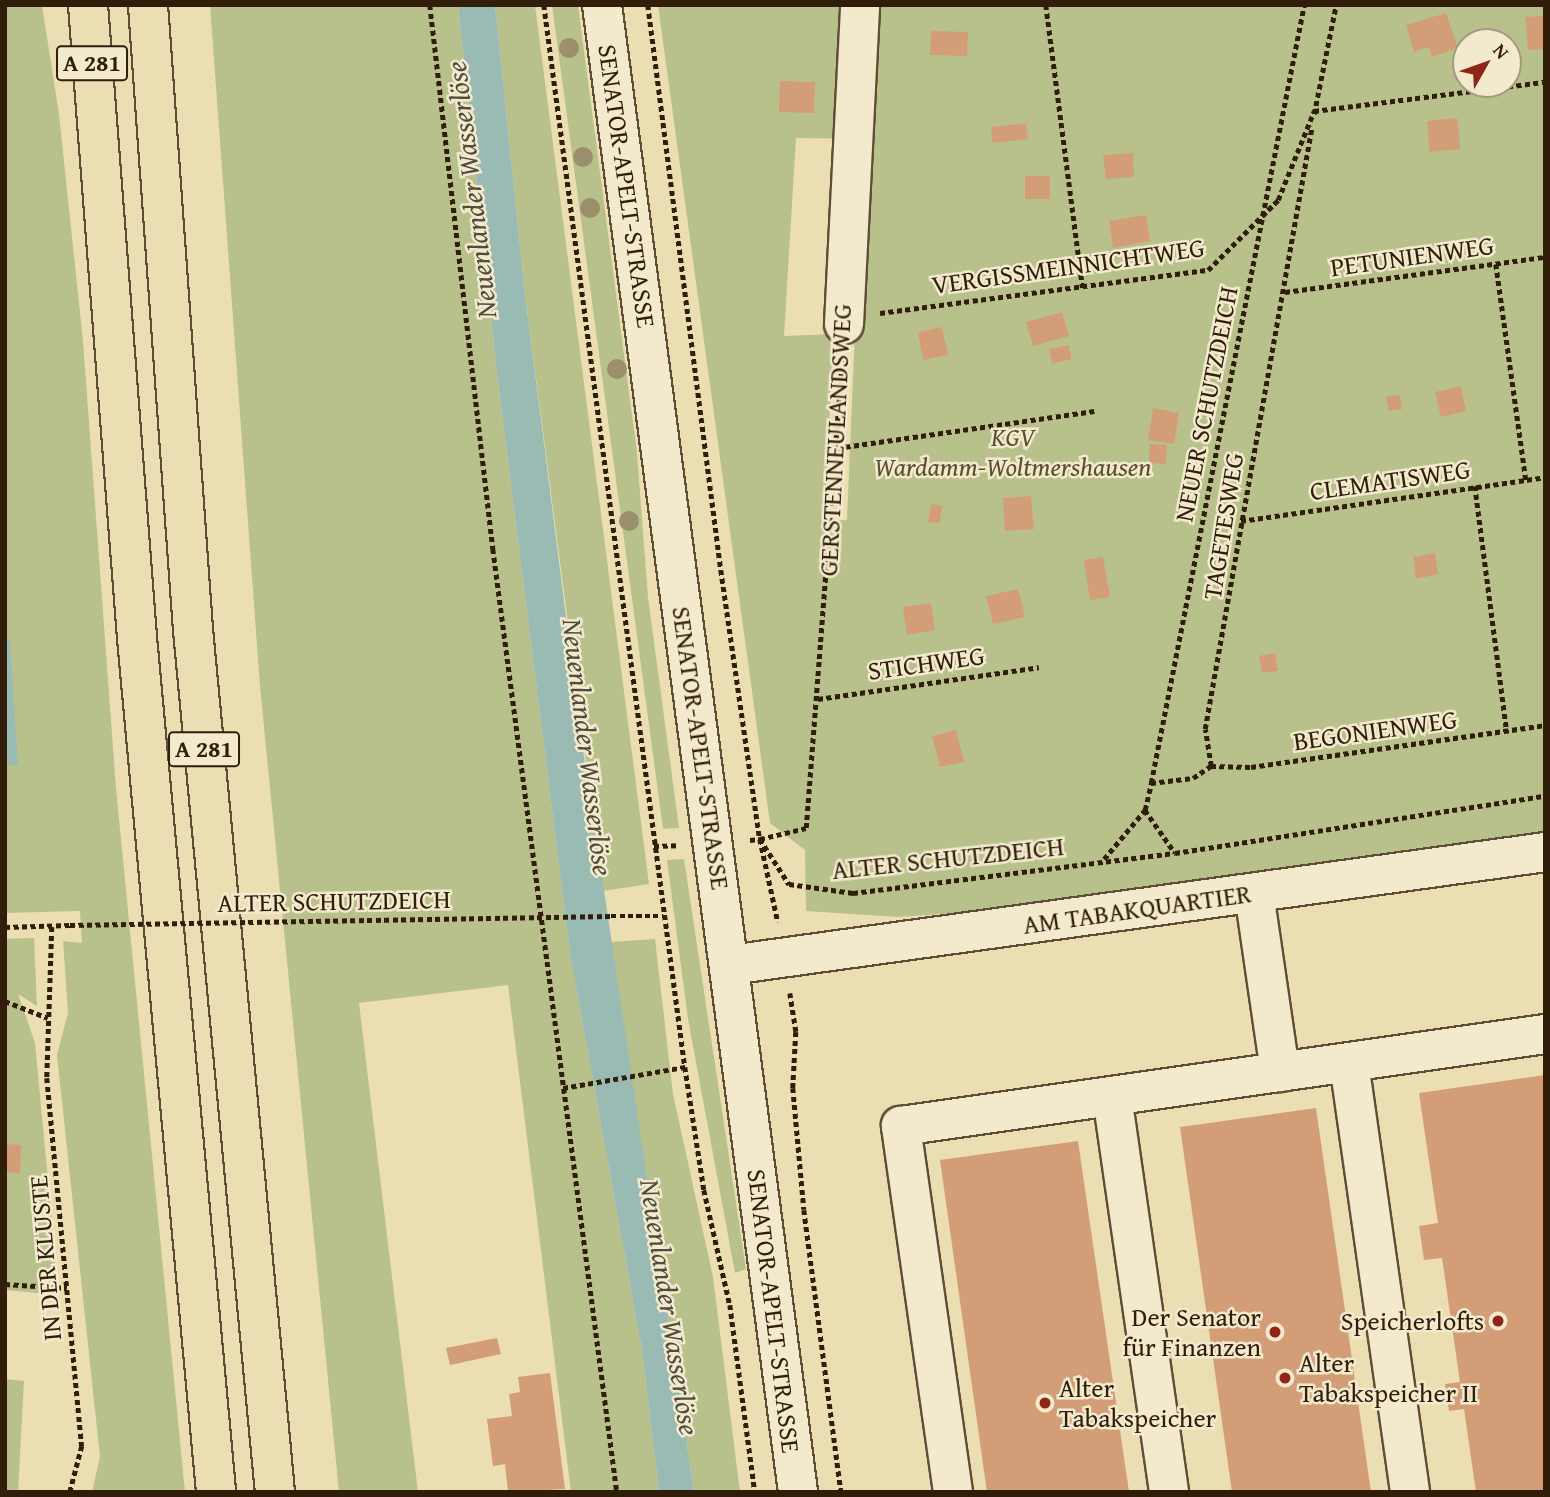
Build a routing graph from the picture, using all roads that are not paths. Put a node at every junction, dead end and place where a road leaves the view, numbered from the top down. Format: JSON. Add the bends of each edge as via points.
{"nodes":[{"id":1,"x":88,"y":5,"type":"edge"},
{"id":2,"x":148,"y":5,"type":"edge"},
{"id":3,"x":602,"y":5,"type":"edge"},
{"id":4,"x":860,"y":5,"type":"edge"},
{"id":5,"x":844,"y":320,"type":"road end"},
{"id":6,"x":1545,"y":852,"type":"edge"},
{"id":7,"x":1254,"y":893,"type":"junction"},
{"id":8,"x":730,"y":965,"type":"junction"},
{"id":9,"x":1545,"y":1034,"type":"edge"},
{"id":10,"x":1349,"y":1063,"type":"junction"},
{"id":11,"x":1280,"y":1072,"type":"junction"},
{"id":12,"x":1112,"y":1096,"type":"junction"},
{"id":13,"x":216,"y":1492,"type":"edge"},
{"id":14,"x":275,"y":1492,"type":"edge"},
{"id":15,"x":798,"y":1492,"type":"edge"},
{"id":16,"x":953,"y":1492,"type":"edge"},
{"id":17,"x":1169,"y":1492,"type":"edge"},
{"id":18,"x":1410,"y":1492,"type":"edge"}],
"edges":[{"from":1,"to":13,"type":"highway","number":"A 281","via":[[137,638]]},
{"from":2,"to":14,"type":"highway","number":"A 281","via":[[193,630]]},
{"from":3,"to":8,"type":"street","name":"SENATOR-APELT-STRASSE"},
{"from":4,"to":5,"type":"street","name":"GERSTENNEULANDSWEG"},
{"from":6,"to":7,"type":"street","name":"AM TABAKQUARTIER"},
{"from":7,"to":8,"type":"street","name":"AM TABAKQUARTIER"},
{"from":7,"to":11,"type":"street"},
{"from":8,"to":15,"type":"street","name":"SENATOR-APELT-STRASSE"},
{"from":9,"to":10,"type":"street"},
{"from":10,"to":11,"type":"street"},
{"from":10,"to":18,"type":"street"},
{"from":11,"to":12,"type":"street"},
{"from":12,"to":16,"type":"street","via":[[901,1126]]},
{"from":12,"to":17,"type":"street"}]}
